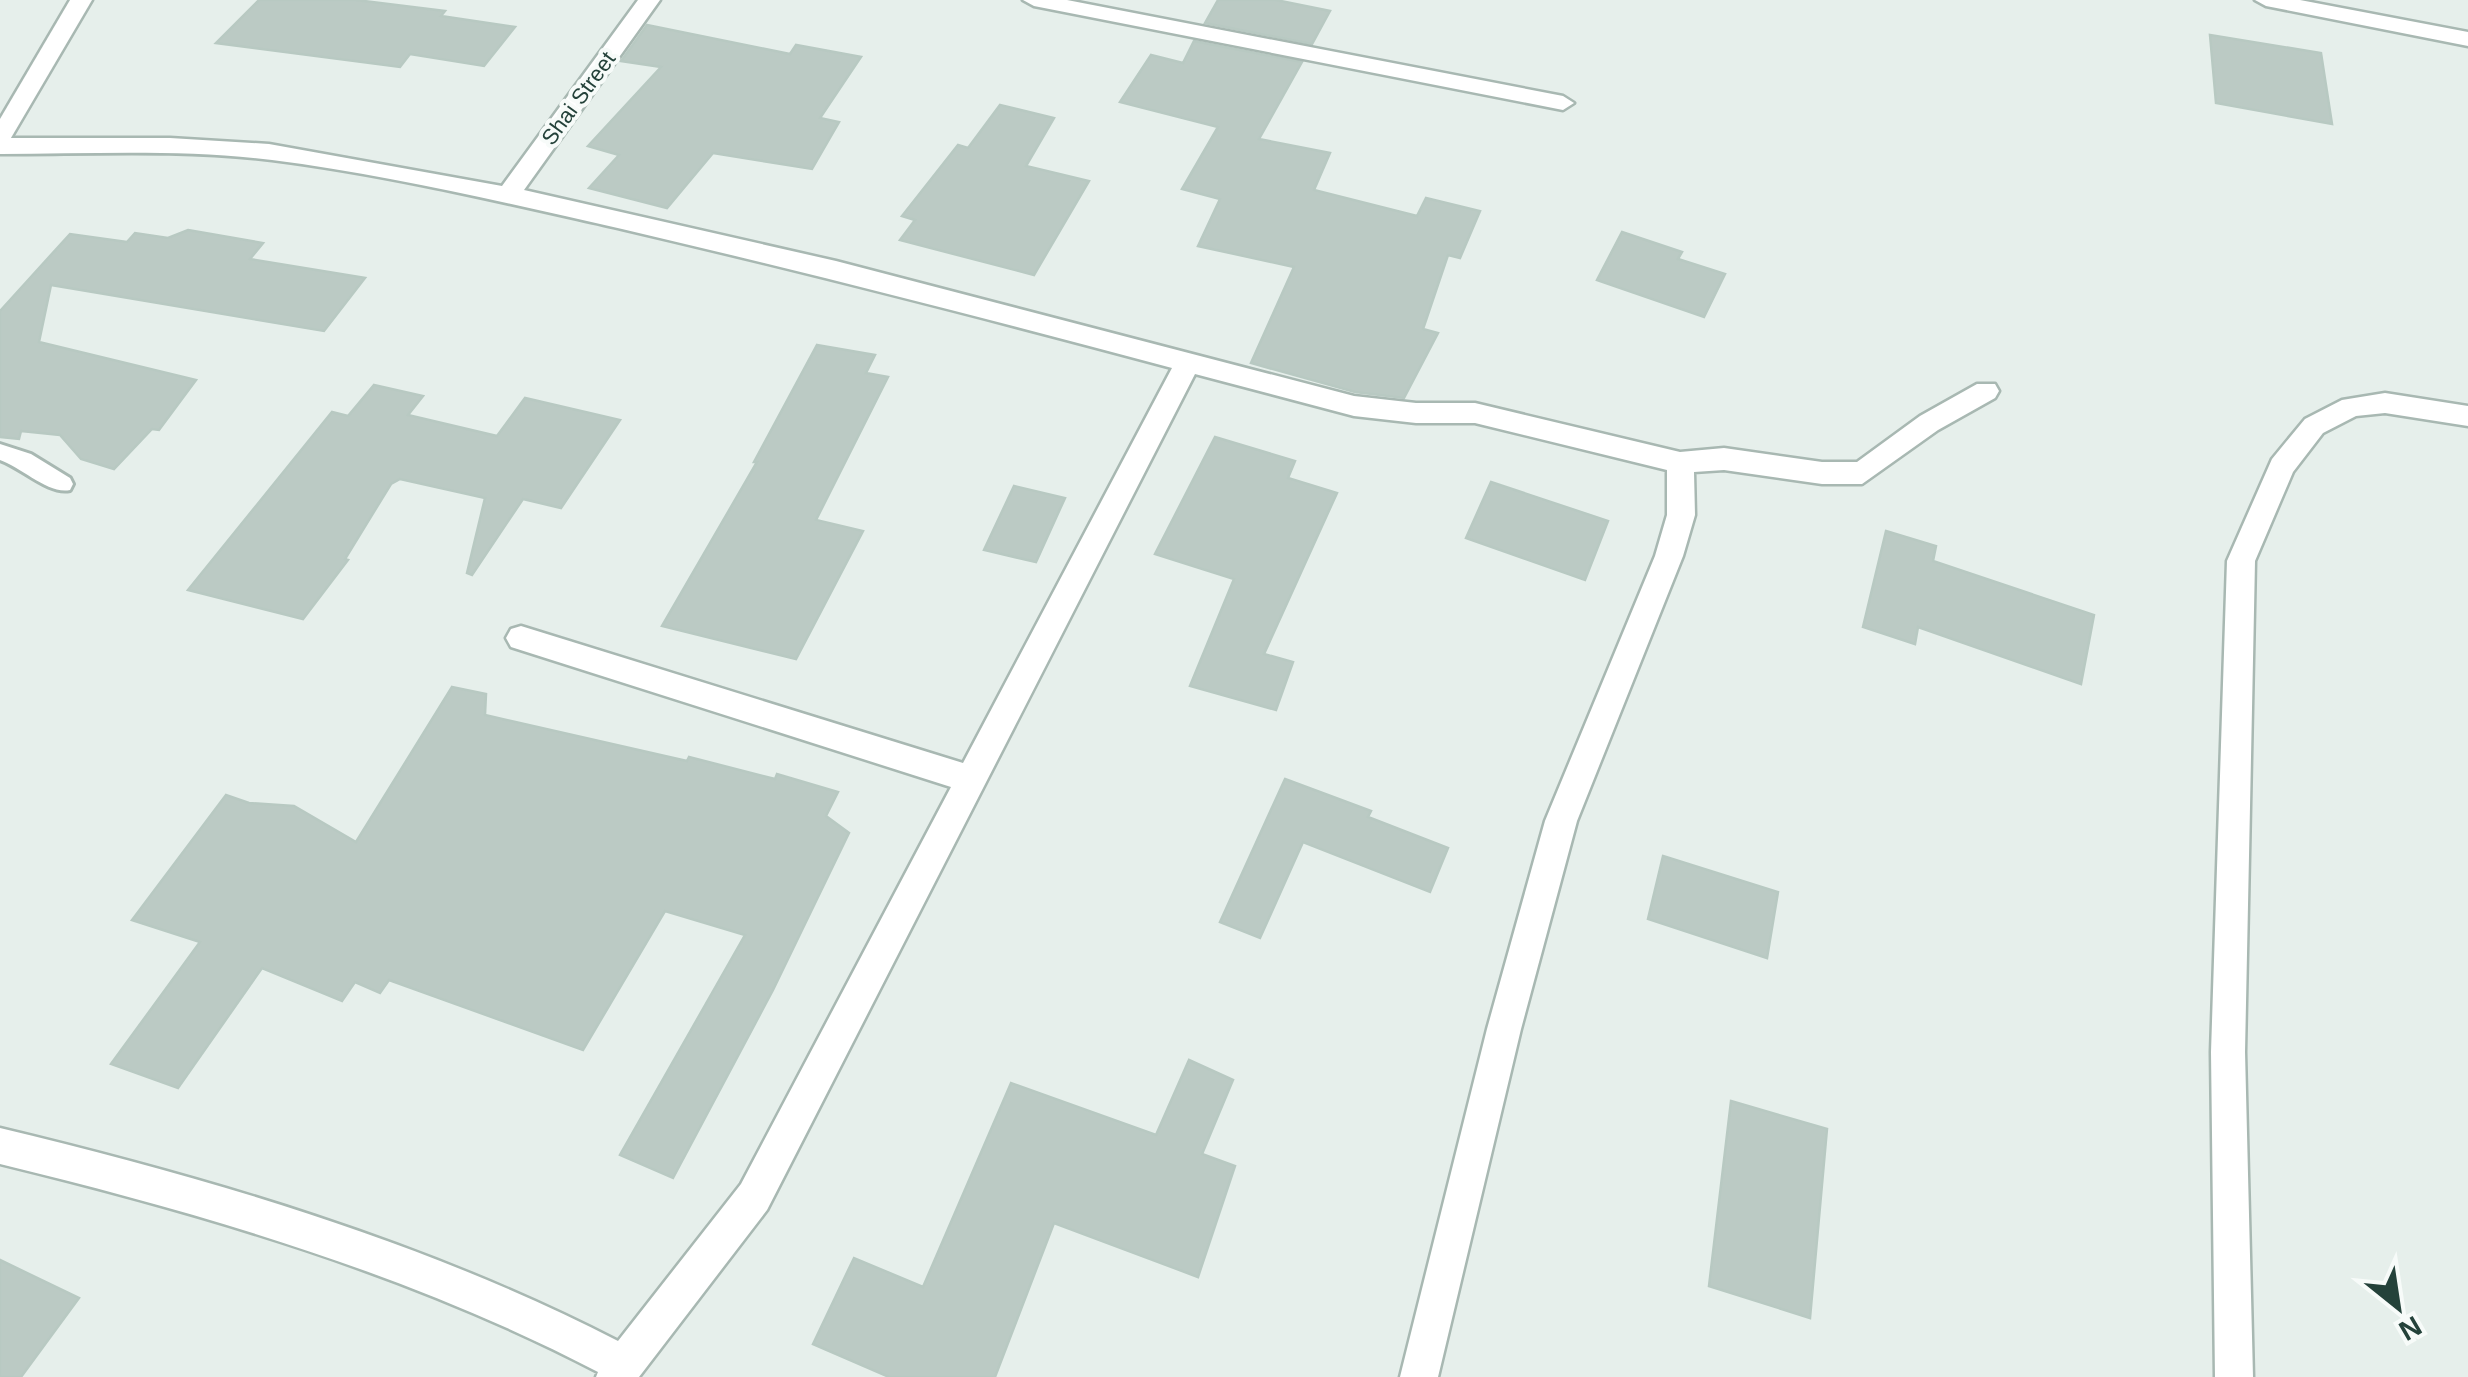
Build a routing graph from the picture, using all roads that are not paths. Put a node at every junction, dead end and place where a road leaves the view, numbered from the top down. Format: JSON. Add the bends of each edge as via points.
{"nodes":[{"id":1,"x":82,"y":0,"type":"edge"},
{"id":2,"x":649,"y":0,"type":"edge"},
{"id":3,"x":1034,"y":0,"type":"edge"},
{"id":4,"x":2266,"y":0,"type":"edge"},
{"id":5,"x":2468,"y":39,"type":"edge"},
{"id":6,"x":1564,"y":103,"type":"dead end"},
{"id":7,"x":0,"y":138,"type":"edge"},
{"id":8,"x":0,"y":146,"type":"edge"},
{"id":9,"x":508,"y":195,"type":"junction"},
{"id":10,"x":1188,"y":364,"type":"junction"},
{"id":11,"x":1986,"y":391,"type":"dead end"},
{"id":12,"x":2468,"y":416,"type":"edge"},
{"id":13,"x":0,"y":452,"type":"edge"},
{"id":14,"x":1680,"y":464,"type":"junction"},
{"id":15,"x":63,"y":484,"type":"dead end"},
{"id":16,"x":522,"y":638,"type":"dead end"},
{"id":17,"x":972,"y":780,"type":"junction"},
{"id":18,"x":0,"y":1146,"type":"edge"},
{"id":19,"x":620,"y":1371,"type":"edge"},
{"id":20,"x":1419,"y":1377,"type":"edge"},
{"id":21,"x":2234,"y":1377,"type":"edge"}],
"edges":[{"from":1,"to":7,"type":"street"},
{"from":2,"to":9,"type":"street","name":"Shai Street"},
{"from":3,"to":6,"type":"street"},
{"from":4,"to":5,"type":"street"},
{"from":8,"to":9,"type":"street","via":[[269,152]]},
{"from":9,"to":10,"type":"street","via":[[836,270]]},
{"from":10,"to":14,"type":"street","via":[[1354,406],[1475,414]]},
{"from":10,"to":17,"type":"street"},
{"from":11,"to":14,"type":"street","via":[[1862,473],[1724,459]]},
{"from":12,"to":21,"type":"street","via":[[2384,404],[2351,407],[2314,426],[2282,467],[2242,561],[2228,1052]]},
{"from":13,"to":15,"type":"lane"},
{"from":14,"to":20,"type":"street","via":[[1681,515],[1669,556],[1561,821]]},
{"from":16,"to":17,"type":"street"},
{"from":17,"to":19,"type":"street","via":[[754,1198]]},
{"from":18,"to":19,"type":"street","via":[[128,1177],[401,1264],[528,1315]]}]}
